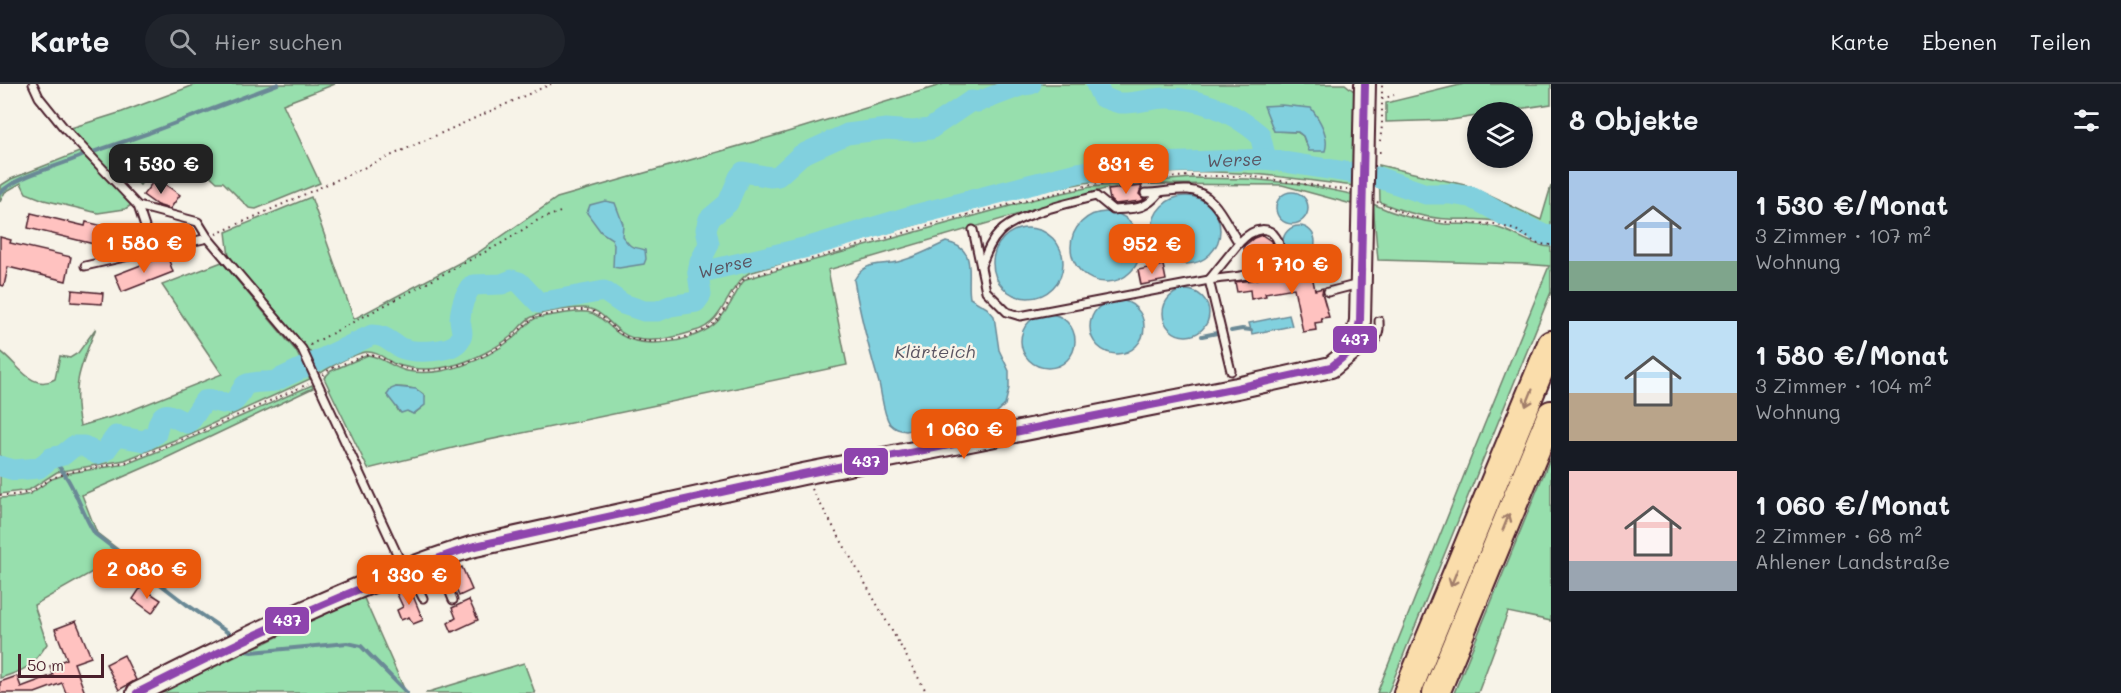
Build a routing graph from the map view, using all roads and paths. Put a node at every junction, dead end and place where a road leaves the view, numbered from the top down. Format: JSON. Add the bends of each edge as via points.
{"nodes":[{"id":1,"x":33,"y":84,"type":"edge"},
{"id":2,"x":551,"y":84,"type":"edge"},
{"id":3,"x":1365,"y":84,"type":"edge"},
{"id":4,"x":1382,"y":84,"type":"edge"},
{"id":5,"x":1371,"y":161,"type":"junction"},
{"id":6,"x":1363,"y":191,"type":"junction"},
{"id":7,"x":1145,"y":193,"type":"dead end"},
{"id":8,"x":1159,"y":193,"type":"junction"},
{"id":9,"x":138,"y":206,"type":"junction"},
{"id":10,"x":563,"y":211,"type":"dead end"},
{"id":11,"x":973,"y":230,"type":"dead end"},
{"id":12,"x":208,"y":238,"type":"junction"},
{"id":13,"x":1239,"y":243,"type":"junction"},
{"id":14,"x":1551,"y":245,"type":"edge"},
{"id":15,"x":142,"y":253,"type":"junction"},
{"id":16,"x":85,"y":266,"type":"dead end"},
{"id":17,"x":981,"y":266,"type":"junction"},
{"id":18,"x":1209,"y":280,"type":"junction"},
{"id":19,"x":1362,"y":284,"type":"junction"},
{"id":20,"x":1328,"y":292,"type":"dead end"},
{"id":21,"x":1379,"y":321,"type":"dead end"},
{"id":22,"x":1551,"y":344,"type":"edge"},
{"id":23,"x":1353,"y":349,"type":"junction"},
{"id":24,"x":303,"y":352,"type":"junction"},
{"id":25,"x":1232,"y":371,"type":"dead end"},
{"id":26,"x":316,"y":378,"type":"junction"},
{"id":27,"x":1551,"y":414,"type":"edge"},
{"id":28,"x":803,"y":474,"type":"junction"},
{"id":29,"x":0,"y":495,"type":"edge"},
{"id":30,"x":436,"y":557,"type":"junction"},
{"id":31,"x":406,"y":568,"type":"junction"},
{"id":32,"x":423,"y":598,"type":"dead end"},
{"id":33,"x":453,"y":600,"type":"dead end"},
{"id":34,"x":137,"y":693,"type":"edge"},
{"id":35,"x":927,"y":693,"type":"edge"},
{"id":36,"x":1407,"y":693,"type":"edge"},
{"id":37,"x":1436,"y":693,"type":"edge"}],
"edges":[{"from":1,"to":9,"type":"lane","via":[[39,98],[64,128]]},
{"from":2,"to":12,"type":"path"},
{"from":3,"to":5,"type":"street"},
{"from":4,"to":5,"type":"path","via":[[1382,126]]},
{"from":5,"to":6,"type":"street"},
{"from":6,"to":14,"type":"path","via":[[1389,209],[1413,217],[1494,224],[1516,230],[1538,244]]},
{"from":6,"to":19,"type":"street"},
{"from":6,"to":26,"type":"path","via":[[1247,176],[1188,176],[1090,185],[970,214],[745,278],[723,314],[699,333],[678,338],[632,339],[594,312],[585,310],[535,317],[511,338],[457,366],[409,370],[368,354]]},
{"from":7,"to":8,"type":"lane"},
{"from":8,"to":13,"type":"lane","via":[[1190,190],[1205,196],[1219,209]]},
{"from":8,"to":17,"type":"lane","via":[[1143,208],[1113,210],[1096,196],[1044,210],[1000,231]]},
{"from":9,"to":12,"type":"lane","via":[[198,222]]},
{"from":9,"to":15,"type":"lane","via":[[146,230]]},
{"from":10,"to":24,"type":"path","via":[[538,220]]},
{"from":11,"to":17,"type":"lane"},
{"from":12,"to":15,"type":"lane"},
{"from":12,"to":24,"type":"lane"},
{"from":13,"to":18,"type":"lane"},
{"from":13,"to":18,"type":"lane","via":[[1248,233],[1267,230],[1279,243],[1279,253],[1265,270]]},
{"from":15,"to":16,"type":"lane"},
{"from":17,"to":18,"type":"lane","via":[[986,291],[1007,312],[1020,316]]},
{"from":18,"to":25,"type":"lane"},
{"from":19,"to":20,"type":"lane"},
{"from":19,"to":23,"type":"street","via":[[1360,321]]},
{"from":21,"to":23,"type":"lane","via":[[1376,341],[1368,349]]},
{"from":22,"to":36,"type":"highway","one_way":true},
{"from":23,"to":28,"type":"street","via":[[1331,367]]},
{"from":24,"to":26,"type":"lane"},
{"from":26,"to":29,"type":"path","via":[[126,462],[58,475],[30,492]]},
{"from":26,"to":31,"type":"lane"},
{"from":37,"to":27,"type":"highway","one_way":true},
{"from":28,"to":30,"type":"street"},
{"from":28,"to":35,"type":"path"},
{"from":30,"to":31,"type":"street"},
{"from":30,"to":33,"type":"lane"},
{"from":31,"to":32,"type":"lane"},
{"from":31,"to":34,"type":"street","via":[[261,632]]}]}
